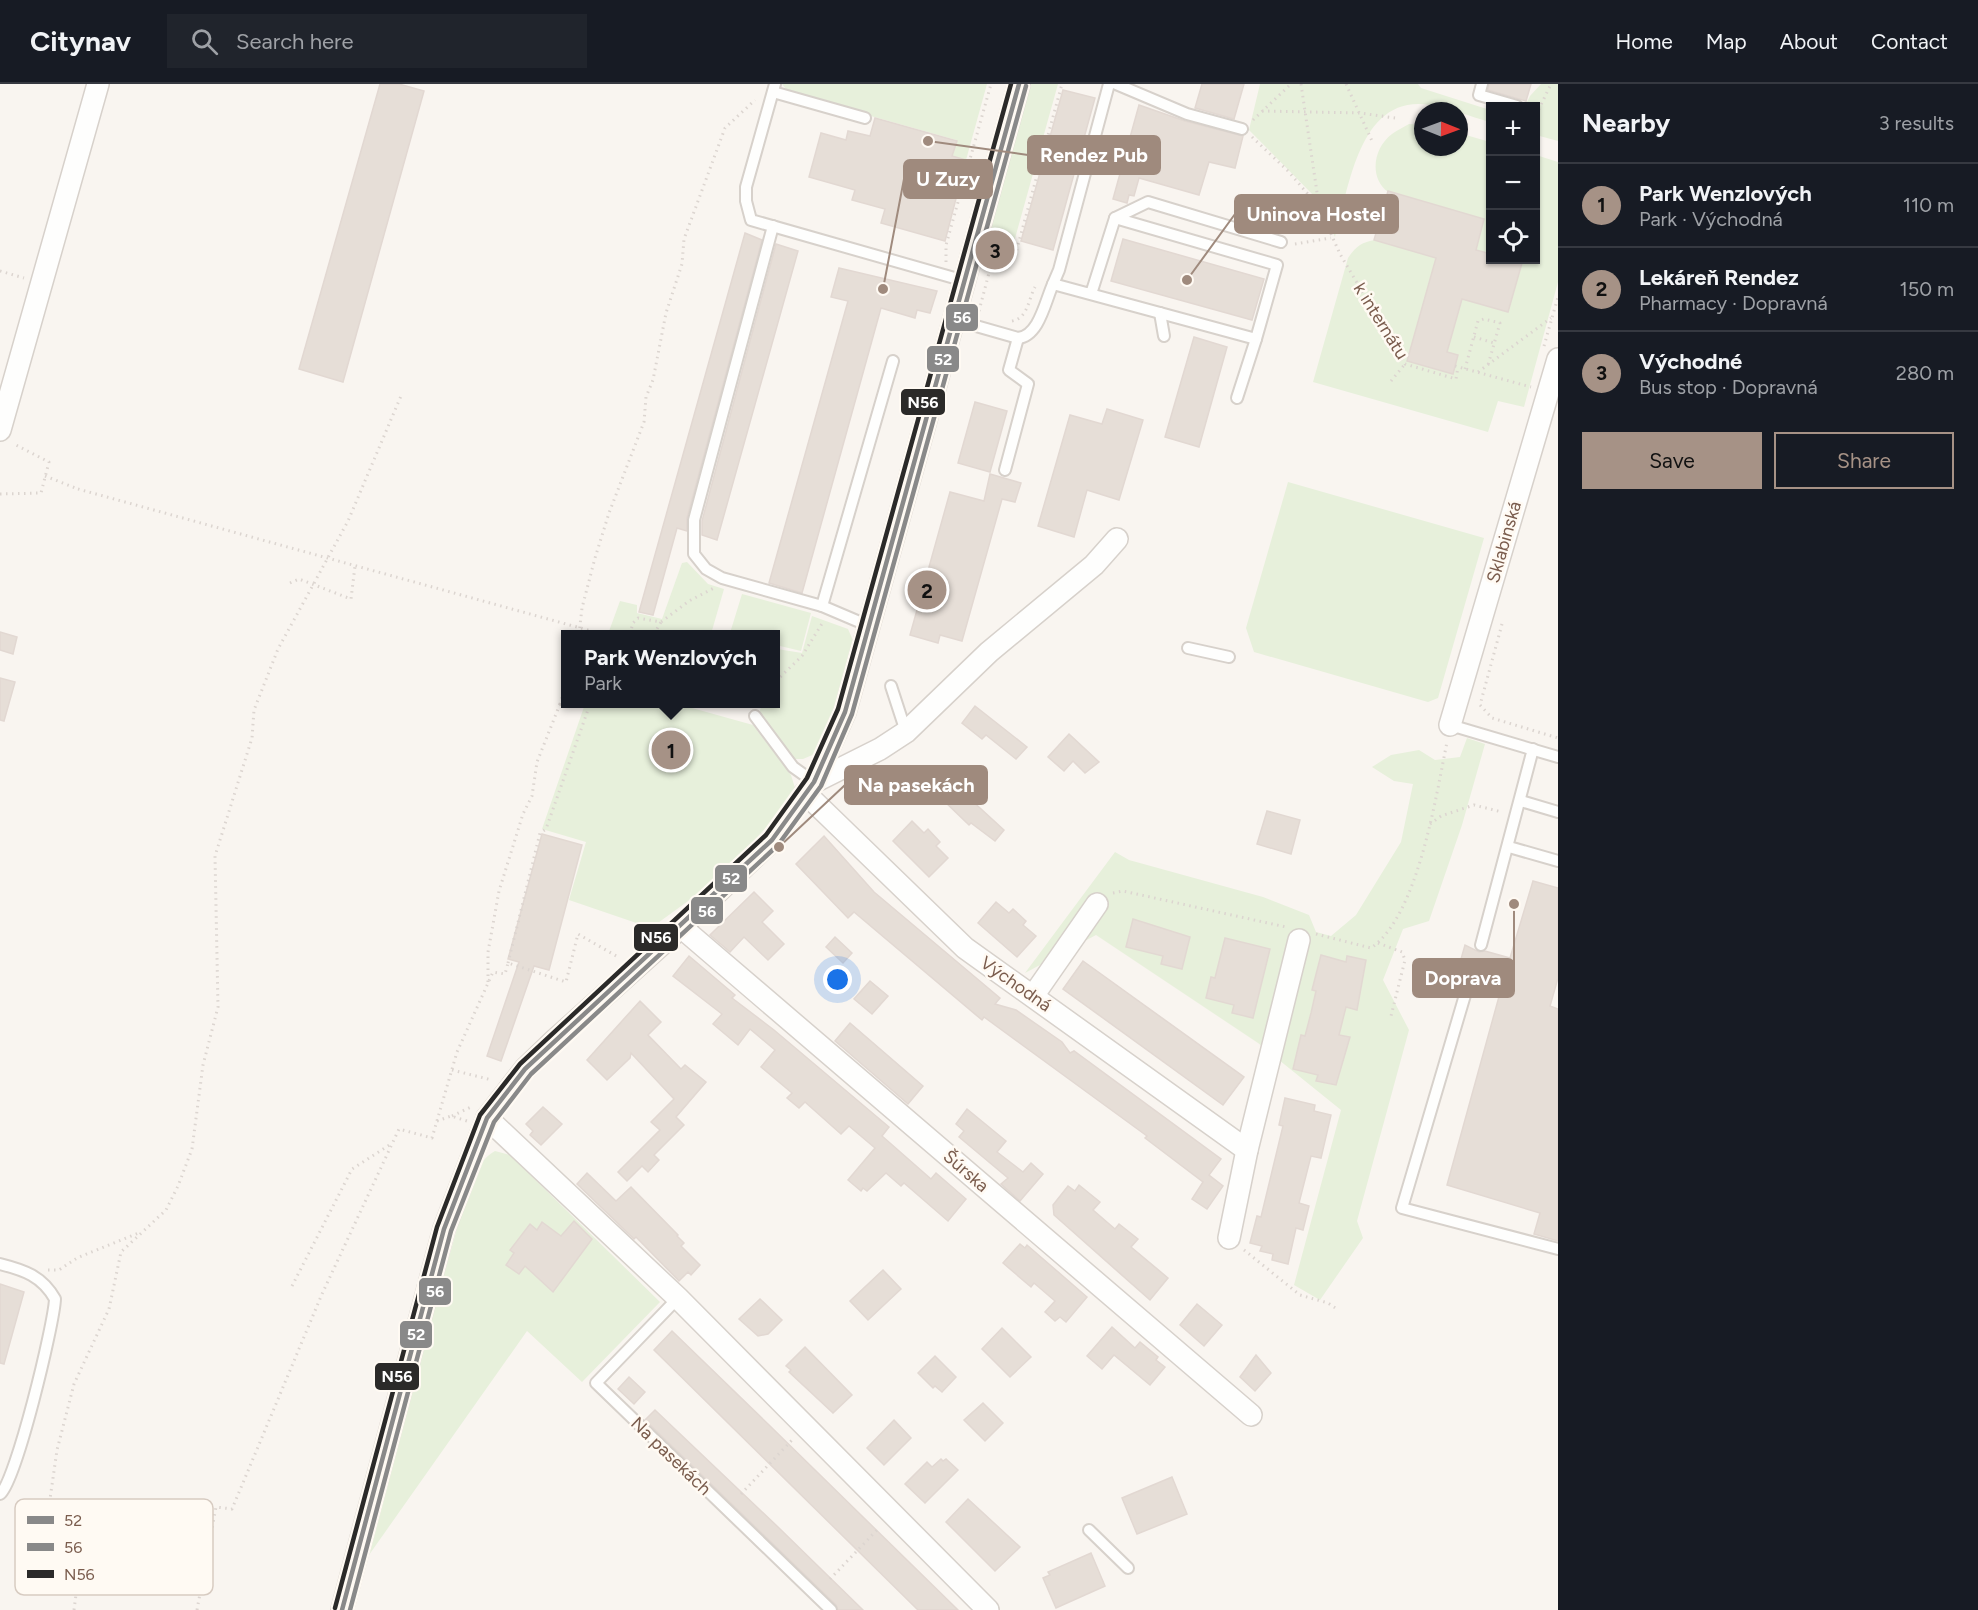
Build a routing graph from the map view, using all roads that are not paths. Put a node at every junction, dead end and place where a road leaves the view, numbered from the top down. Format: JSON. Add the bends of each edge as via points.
{"nodes":[{"id":1,"x":98,"y":84,"type":"edge"},
{"id":2,"x":1019,"y":84,"type":"edge"},
{"id":3,"x":1109,"y":84,"type":"edge"},
{"id":4,"x":1116,"y":84,"type":"edge"},
{"id":5,"x":1482,"y":84,"type":"edge"},
{"id":6,"x":774,"y":88,"type":"edge"},
{"id":7,"x":1503,"y":102,"type":"edge"},
{"id":8,"x":865,"y":118,"type":"dead end"},
{"id":9,"x":1242,"y":129,"type":"road end"},
{"id":10,"x":1115,"y":218,"type":"junction"},
{"id":11,"x":773,"y":226,"type":"junction"},
{"id":12,"x":1281,"y":242,"type":"road end"},
{"id":13,"x":965,"y":281,"type":"junction"},
{"id":14,"x":1053,"y":284,"type":"junction"},
{"id":15,"x":1091,"y":294,"type":"junction"},
{"id":16,"x":1160,"y":313,"type":"junction"},
{"id":17,"x":955,"y":320,"type":"junction"},
{"id":18,"x":1164,"y":336,"type":"dead end"},
{"id":19,"x":1018,"y":338,"type":"junction"},
{"id":20,"x":1256,"y":339,"type":"junction"},
{"id":21,"x":1558,"y":359,"type":"edge"},
{"id":22,"x":893,"y":361,"type":"dead end"},
{"id":23,"x":1237,"y":398,"type":"dead end"},
{"id":24,"x":4,"y":436,"type":"edge"},
{"id":25,"x":1005,"y":470,"type":"dead end"},
{"id":26,"x":1117,"y":538,"type":"dead end"},
{"id":27,"x":826,"y":608,"type":"junction"},
{"id":28,"x":869,"y":626,"type":"junction"},
{"id":29,"x":1188,"y":648,"type":"dead end"},
{"id":30,"x":1229,"y":657,"type":"dead end"},
{"id":31,"x":891,"y":686,"type":"dead end"},
{"id":32,"x":755,"y":716,"type":"dead end"},
{"id":33,"x":1450,"y":725,"type":"joint"},
{"id":34,"x":906,"y":732,"type":"junction"},
{"id":35,"x":1533,"y":749,"type":"junction"},
{"id":36,"x":1558,"y":757,"type":"edge"},
{"id":37,"x":810,"y":787,"type":"junction"},
{"id":38,"x":1521,"y":801,"type":"junction"},
{"id":39,"x":1558,"y":812,"type":"edge"},
{"id":40,"x":1509,"y":847,"type":"junction"},
{"id":41,"x":1558,"y":861,"type":"edge"},
{"id":42,"x":1097,"y":904,"type":"road end"},
{"id":43,"x":681,"y":927,"type":"junction"},
{"id":44,"x":1301,"y":935,"type":"road end"},
{"id":45,"x":1481,"y":945,"type":"dead end"},
{"id":46,"x":1465,"y":995,"type":"dead end"},
{"id":47,"x":1033,"y":996,"type":"junction"},
{"id":48,"x":485,"y":1123,"type":"junction"},
{"id":49,"x":1247,"y":1150,"type":"junction"},
{"id":50,"x":1229,"y":1238,"type":"road end"},
{"id":51,"x":1558,"y":1249,"type":"edge"},
{"id":52,"x":0,"y":1264,"type":"edge"},
{"id":53,"x":678,"y":1298,"type":"junction"},
{"id":54,"x":1251,"y":1415,"type":"dead end"},
{"id":55,"x":0,"y":1494,"type":"edge"},
{"id":56,"x":1089,"y":1530,"type":"dead end"},
{"id":57,"x":1128,"y":1568,"type":"dead end"},
{"id":58,"x":342,"y":1610,"type":"edge"},
{"id":59,"x":831,"y":1610,"type":"edge"},
{"id":60,"x":988,"y":1610,"type":"edge"}],
"edges":[{"from":1,"to":24,"type":"street"},
{"from":2,"to":13,"type":"street"},
{"from":3,"to":14,"type":"lane"},
{"from":4,"to":9,"type":"lane","via":[[1187,114]]},
{"from":5,"to":7,"type":"lane","via":[[1479,95]]},
{"from":6,"to":8,"type":"lane"},
{"from":6,"to":11,"type":"lane","via":[[746,187],[751,220]]},
{"from":10,"to":12,"type":"lane","via":[[1148,202]]},
{"from":10,"to":15,"type":"lane"},
{"from":10,"to":20,"type":"lane","via":[[1276,265]]},
{"from":11,"to":13,"type":"lane"},
{"from":11,"to":27,"type":"lane","via":[[694,520],[694,554],[706,569],[722,578]]},
{"from":13,"to":17,"type":"street"},
{"from":14,"to":15,"type":"lane"},
{"from":14,"to":19,"type":"lane","via":[[1035,330]]},
{"from":15,"to":16,"type":"lane"},
{"from":16,"to":18,"type":"lane"},
{"from":16,"to":20,"type":"lane"},
{"from":17,"to":19,"type":"lane"},
{"from":17,"to":28,"type":"street"},
{"from":19,"to":25,"type":"lane","via":[[1009,370],[1028,384]]},
{"from":20,"to":23,"type":"lane"},
{"from":21,"to":33,"type":"street","name":"Sklabinská"},
{"from":22,"to":27,"type":"lane"},
{"from":26,"to":34,"type":"street","via":[[1094,565],[989,652]]},
{"from":27,"to":28,"type":"lane"},
{"from":28,"to":37,"type":"street","via":[[844,712]]},
{"from":29,"to":30,"type":"lane"},
{"from":31,"to":34,"type":"lane"},
{"from":32,"to":37,"type":"lane"},
{"from":33,"to":35,"type":"lane"},
{"from":34,"to":37,"type":"street"},
{"from":35,"to":36,"type":"lane"},
{"from":35,"to":38,"type":"lane"},
{"from":37,"to":43,"type":"street","via":[[772,840]]},
{"from":37,"to":47,"type":"street","name":"Východná","via":[[965,948]]},
{"from":38,"to":39,"type":"lane"},
{"from":38,"to":40,"type":"lane"},
{"from":40,"to":41,"type":"lane"},
{"from":40,"to":45,"type":"lane"},
{"from":42,"to":47,"type":"street"},
{"from":43,"to":48,"type":"street","via":[[525,1069]]},
{"from":43,"to":54,"type":"street","name":"Šúrska"},
{"from":44,"to":49,"type":"street"},
{"from":46,"to":51,"type":"lane","via":[[1402,1208]]},
{"from":47,"to":49,"type":"street","name":"Východná"},
{"from":48,"to":53,"type":"street"},
{"from":48,"to":58,"type":"street","via":[[444,1229]]},
{"from":49,"to":50,"type":"street"},
{"from":52,"to":55,"type":"lane","via":[[26,1271],[49,1288],[55,1299],[16,1458],[10,1479]]},
{"from":53,"to":59,"type":"lane","name":"Na pasekách","via":[[596,1383]]},
{"from":53,"to":60,"type":"street"},
{"from":56,"to":57,"type":"lane"}]}
